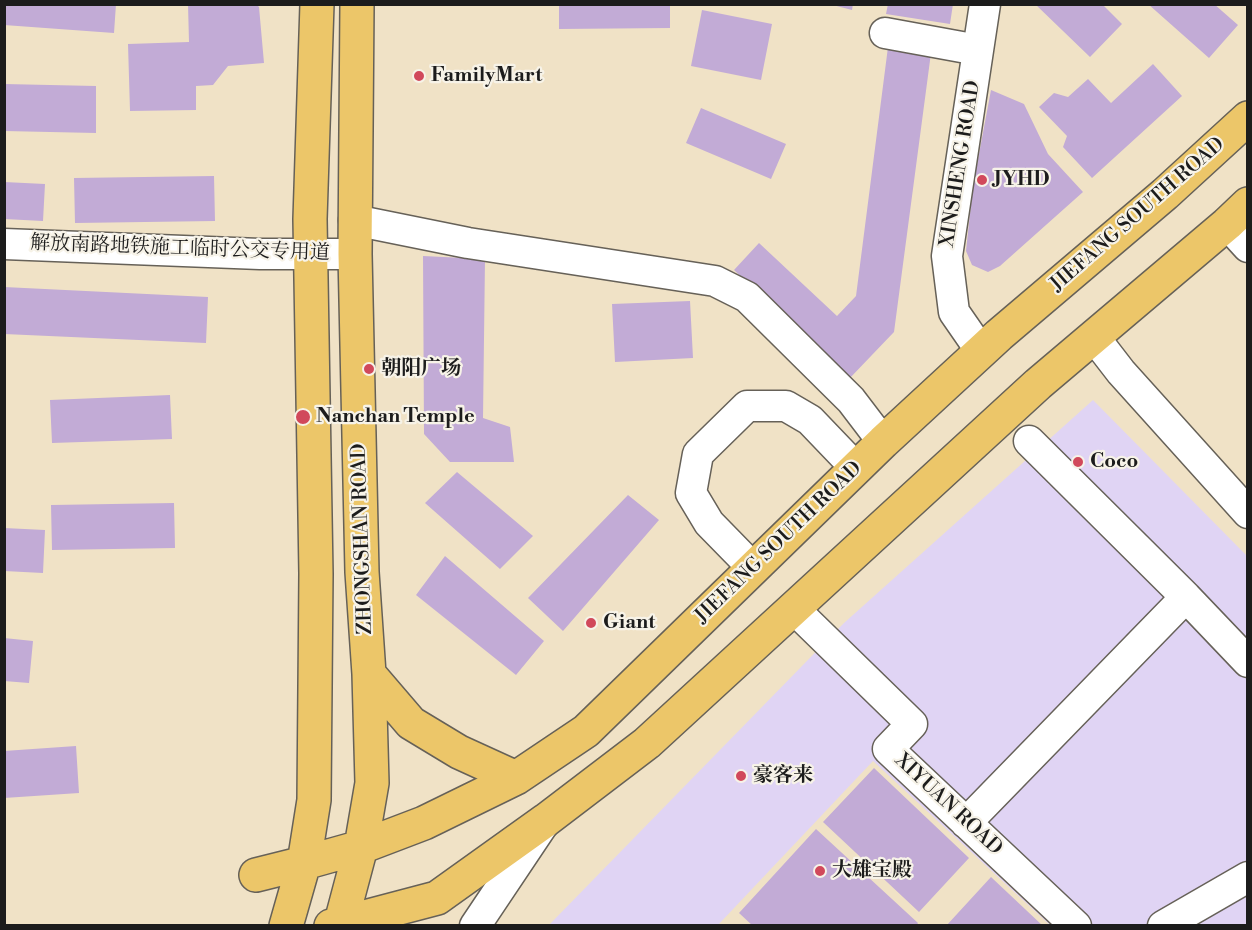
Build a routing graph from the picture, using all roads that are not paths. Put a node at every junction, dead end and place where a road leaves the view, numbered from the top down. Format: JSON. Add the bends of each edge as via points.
{"nodes":[{"id":1,"x":317,"y":4,"type":"edge"},
{"id":2,"x":357,"y":4,"type":"edge"},
{"id":3,"x":984,"y":4,"type":"edge"},
{"id":4,"x":885,"y":33,"type":"dead end"},
{"id":5,"x":978,"y":50,"type":"junction"},
{"id":6,"x":1248,"y":118,"type":"edge"},
{"id":7,"x":354,"y":220,"type":"junction"},
{"id":8,"x":1241,"y":225,"type":"edge"},
{"id":9,"x":4,"y":244,"type":"edge"},
{"id":10,"x":310,"y":253,"type":"junction"},
{"id":11,"x":355,"y":254,"type":"junction"},
{"id":12,"x":1094,"y":337,"type":"junction"},
{"id":13,"x":981,"y":351,"type":"junction"},
{"id":14,"x":1029,"y":441,"type":"dead end"},
{"id":15,"x":883,"y":442,"type":"junction"},
{"id":16,"x":856,"y":468,"type":"junction"},
{"id":17,"x":1248,"y":513,"type":"edge"},
{"id":18,"x":753,"y":568,"type":"junction"},
{"id":19,"x":1186,"y":597,"type":"junction"},
{"id":20,"x":793,"y":608,"type":"junction"},
{"id":21,"x":1248,"y":662,"type":"edge"},
{"id":22,"x":369,"y":674,"type":"junction"},
{"id":23,"x":516,"y":778,"type":"junction"},
{"id":24,"x":546,"y":820,"type":"junction"},
{"id":25,"x":966,"y":822,"type":"junction"},
{"id":26,"x":361,"y":848,"type":"junction"},
{"id":27,"x":304,"y":863,"type":"junction"},
{"id":28,"x":256,"y":875,"type":"dead end"},
{"id":29,"x":1248,"y":877,"type":"edge"},
{"id":30,"x":337,"y":925,"type":"edge"},
{"id":31,"x":286,"y":926,"type":"edge"},
{"id":32,"x":475,"y":926,"type":"edge"},
{"id":33,"x":1076,"y":926,"type":"edge"},
{"id":34,"x":1162,"y":926,"type":"edge"}],
"edges":[{"from":1,"to":10,"type":"main road"},
{"from":2,"to":7,"type":"main road","name":"ZHONGSHAN ROAD"},
{"from":3,"to":5,"type":"street","name":"XINSHENG ROAD"},
{"from":4,"to":5,"type":"street"},
{"from":5,"to":13,"type":"street","name":"XINSHENG ROAD","via":[[947,256],[954,312]]},
{"from":6,"to":13,"type":"main road","name":"JIEFANG SOUTH ROAD"},
{"from":7,"to":11,"type":"main road","name":"ZHONGSHAN ROAD"},
{"from":7,"to":15,"type":"street","via":[[468,243],[715,281],[747,297],[850,400]]},
{"from":8,"to":12,"type":"main road"},
{"from":9,"to":10,"type":"street","name":"解放南路地铁施工临时公交专用道"},
{"from":10,"to":11,"type":"street","name":"解放南路地铁施工临时公交专用道"},
{"from":10,"to":27,"type":"main road","via":[[316,574],[314,800]]},
{"from":11,"to":22,"type":"main road","name":"ZHONGSHAN ROAD","via":[[362,572]]},
{"from":12,"to":17,"type":"street"},
{"from":12,"to":20,"type":"main road"},
{"from":13,"to":15,"type":"main road","name":"JIEFANG SOUTH ROAD"},
{"from":14,"to":19,"type":"street"},
{"from":15,"to":16,"type":"main road","name":"JIEFANG SOUTH ROAD"},
{"from":16,"to":18,"type":"main road","name":"JIEFANG SOUTH ROAD"},
{"from":16,"to":18,"type":"street","via":[[810,420],[786,406],[747,406],[698,454],[691,493],[709,523]]},
{"from":18,"to":23,"type":"main road","name":"JIEFANG SOUTH ROAD","via":[[586,731]]},
{"from":19,"to":21,"type":"street"},
{"from":19,"to":25,"type":"street"},
{"from":20,"to":24,"type":"main road","via":[[647,743]]},
{"from":20,"to":25,"type":"street","name":"XIYUAN ROAD","via":[[912,724],[888,749]]},
{"from":22,"to":23,"type":"main road","via":[[411,723],[459,752]]},
{"from":22,"to":26,"type":"main road","name":"ZHONGSHAN ROAD","via":[[372,783]]},
{"from":23,"to":26,"type":"main road","name":"JIEFANG SOUTH ROAD"},
{"from":24,"to":30,"type":"main road","via":[[437,898]]},
{"from":24,"to":32,"type":"street"},
{"from":25,"to":33,"type":"street","name":"XIYUAN ROAD"},
{"from":26,"to":27,"type":"main road","name":"JIEFANG SOUTH ROAD"},
{"from":26,"to":30,"type":"main road","name":"ZHONGSHAN ROAD"},
{"from":27,"to":28,"type":"main road","name":"JIEFANG SOUTH ROAD"},
{"from":27,"to":31,"type":"main road"},
{"from":29,"to":34,"type":"street"}]}
